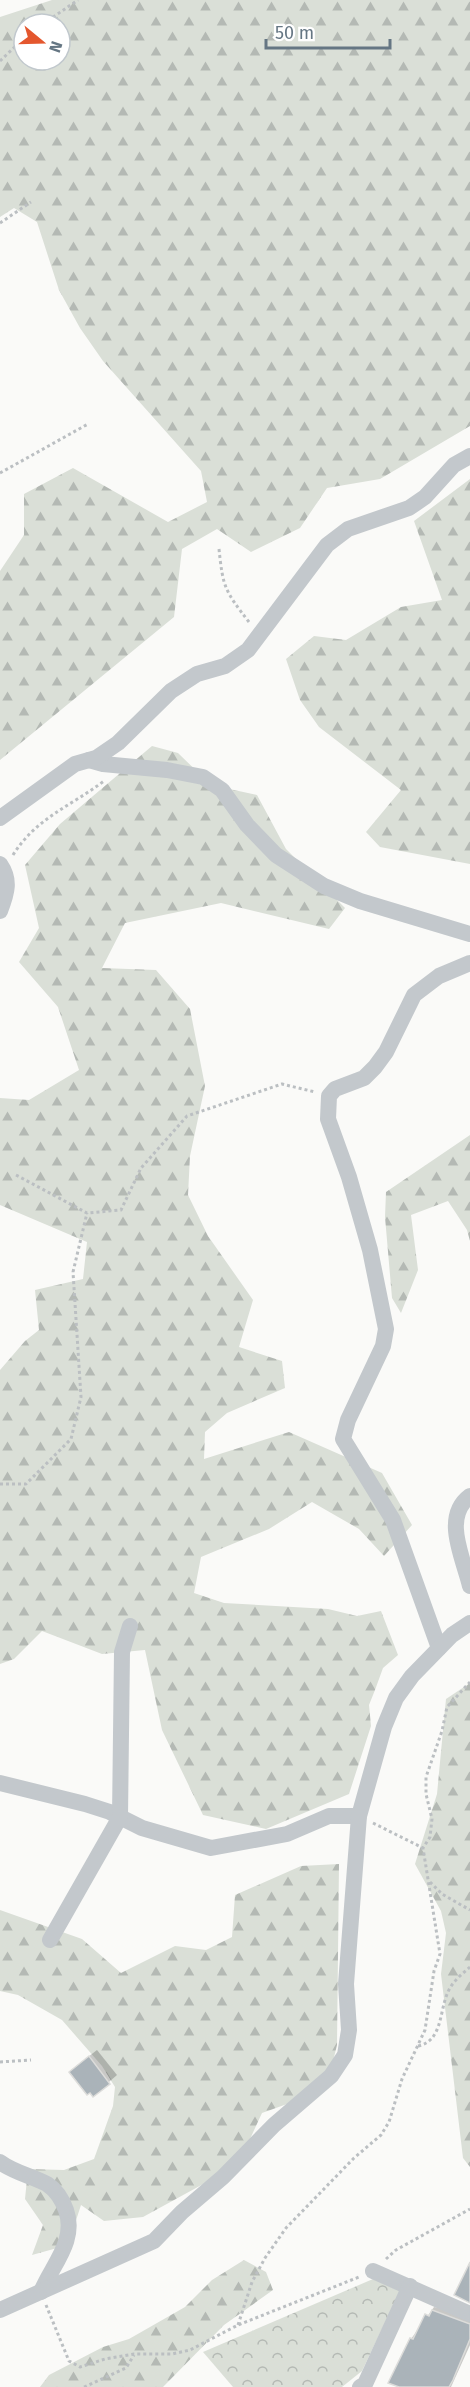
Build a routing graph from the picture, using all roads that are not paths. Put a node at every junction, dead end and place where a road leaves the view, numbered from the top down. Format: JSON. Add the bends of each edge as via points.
{"nodes":[{"id":1,"x":470,"y":456,"type":"edge"},
{"id":2,"x":89,"y":760,"type":"junction"},
{"id":3,"x":0,"y":818,"type":"edge"},
{"id":4,"x":3,"y":869,"type":"edge"},
{"id":5,"x":0,"y":911,"type":"edge"},
{"id":6,"x":470,"y":934,"type":"edge"},
{"id":7,"x":470,"y":963,"type":"edge"},
{"id":8,"x":470,"y":1496,"type":"edge"},
{"id":9,"x":470,"y":1586,"type":"edge"},
{"id":10,"x":470,"y":1623,"type":"edge"},
{"id":11,"x":130,"y":1626,"type":"dead end"},
{"id":12,"x":439,"y":1648,"type":"junction"},
{"id":13,"x":0,"y":1783,"type":"edge"},
{"id":14,"x":359,"y":1816,"type":"junction"},
{"id":15,"x":120,"y":1817,"type":"junction"},
{"id":16,"x":50,"y":1940,"type":"dead end"},
{"id":17,"x":0,"y":2162,"type":"edge"},
{"id":18,"x":373,"y":2271,"type":"road end"},
{"id":19,"x":410,"y":2286,"type":"junction"},
{"id":20,"x":41,"y":2292,"type":"junction"},
{"id":21,"x":0,"y":2310,"type":"edge"},
{"id":22,"x":470,"y":2314,"type":"edge"},
{"id":23,"x":364,"y":2386,"type":"edge"}],
"edges":[{"from":1,"to":2,"type":"street","via":[[454,465],[425,497],[409,508],[348,529],[327,544],[248,650],[225,666],[197,674],[171,691],[118,743]]},
{"from":2,"to":3,"type":"street","via":[[75,764]]},
{"from":2,"to":6,"type":"street","via":[[203,777],[222,790],[247,825],[276,855],[324,886],[360,901]]},
{"from":4,"to":5,"type":"street","via":[[8,893]]},
{"from":7,"to":12,"type":"street","via":[[439,976],[414,995],[375,1067],[364,1078],[335,1089],[329,1096],[328,1119],[370,1250],[386,1329],[383,1346],[343,1439],[393,1520]]},
{"from":8,"to":9,"type":"street","via":[[456,1512],[455,1526]]},
{"from":10,"to":12,"type":"street"},
{"from":11,"to":15,"type":"street","via":[[122,1652]]},
{"from":12,"to":14,"type":"street","via":[[396,1698]]},
{"from":13,"to":15,"type":"street","via":[[86,1804]]},
{"from":14,"to":15,"type":"street","via":[[329,1816],[287,1833],[210,1848],[142,1828]]},
{"from":14,"to":20,"type":"street","via":[[346,1984],[349,2030],[345,2055],[331,2076],[274,2125],[154,2241]]},
{"from":15,"to":16,"type":"street"},
{"from":17,"to":20,"type":"street","via":[[55,2189],[70,2222],[69,2237]]},
{"from":18,"to":19,"type":"street"},
{"from":19,"to":22,"type":"street"},
{"from":19,"to":23,"type":"street"},
{"from":20,"to":21,"type":"street"}]}
